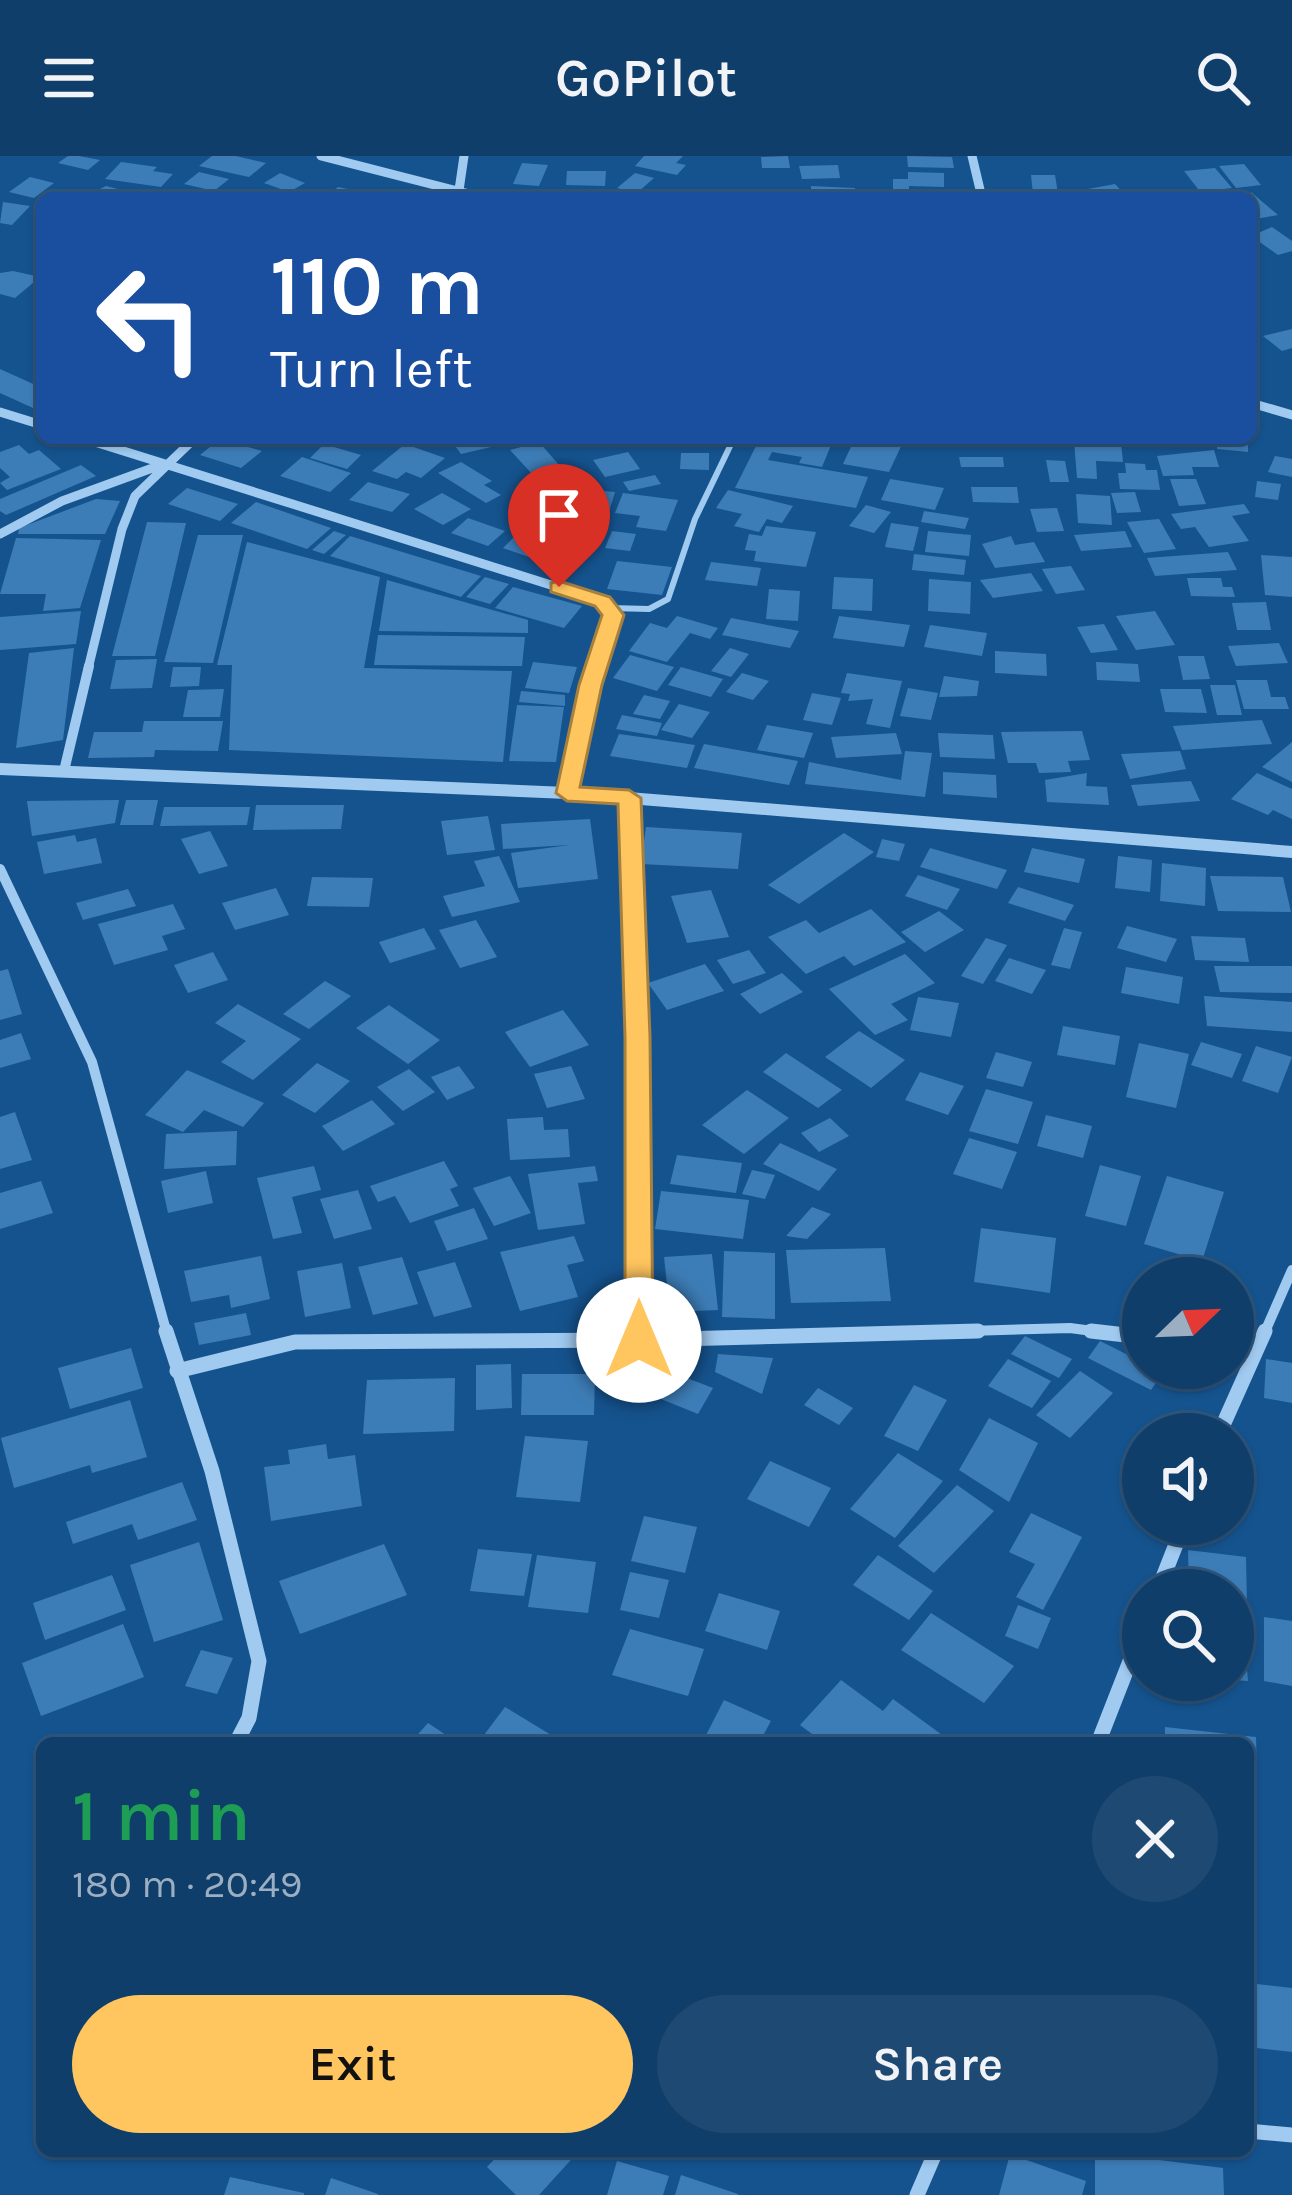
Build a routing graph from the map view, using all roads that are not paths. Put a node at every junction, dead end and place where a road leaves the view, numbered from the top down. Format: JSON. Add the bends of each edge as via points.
{"nodes":[{"id":1,"x":321,"y":156,"type":"edge"},
{"id":2,"x":464,"y":156,"type":"edge"},
{"id":3,"x":972,"y":156,"type":"edge"},
{"id":4,"x":451,"y":192,"type":"edge"},
{"id":5,"x":458,"y":192,"type":"edge"},
{"id":6,"x":981,"y":192,"type":"edge"},
{"id":7,"x":1257,"y":405,"type":"edge"},
{"id":8,"x":0,"y":412,"type":"edge"},
{"id":9,"x":1292,"y":415,"type":"edge"},
{"id":10,"x":36,"y":423,"type":"edge"},
{"id":11,"x":101,"y":444,"type":"edge"},
{"id":12,"x":188,"y":444,"type":"edge"},
{"id":13,"x":731,"y":444,"type":"edge"},
{"id":14,"x":163,"y":464,"type":"junction"},
{"id":15,"x":0,"y":534,"type":"edge"},
{"id":16,"x":610,"y":608,"type":"junction"},
{"id":17,"x":0,"y":769,"type":"edge"},
{"id":18,"x":64,"y":771,"type":"junction"},
{"id":19,"x":567,"y":793,"type":"junction"},
{"id":20,"x":629,"y":798,"type":"junction"},
{"id":21,"x":1292,"y":853,"type":"edge"},
{"id":22,"x":0,"y":869,"type":"edge"},
{"id":23,"x":1292,"y":1270,"type":"edge"},
{"id":24,"x":1122,"y":1334,"type":"edge"},
{"id":25,"x":639,"y":1340,"type":"junction"},
{"id":26,"x":1254,"y":1340,"type":"edge"},
{"id":27,"x":177,"y":1371,"type":"junction"},
{"id":28,"x":1122,"y":1682,"type":"edge"},
{"id":29,"x":239,"y":1737,"type":"edge"},
{"id":30,"x":1100,"y":1737,"type":"edge"},
{"id":31,"x":1254,"y":2132,"type":"edge"},
{"id":32,"x":1292,"y":2135,"type":"edge"},
{"id":33,"x":933,"y":2157,"type":"edge"},
{"id":34,"x":917,"y":2195,"type":"edge"}],
"edges":[{"from":1,"to":4,"type":"street"},
{"from":2,"to":5,"type":"street"},
{"from":3,"to":6,"type":"street"},
{"from":7,"to":9,"type":"street"},
{"from":8,"to":10,"type":"street"},
{"from":11,"to":14,"type":"street"},
{"from":12,"to":14,"type":"street"},
{"from":13,"to":16,"type":"lane","via":[[668,599],[649,609]]},
{"from":14,"to":15,"type":"street","via":[[62,500]]},
{"from":14,"to":16,"type":"street"},
{"from":14,"to":18,"type":"street","via":[[135,496],[122,529]]},
{"from":16,"to":19,"type":"street"},
{"from":17,"to":18,"type":"street"},
{"from":18,"to":19,"type":"street"},
{"from":19,"to":20,"type":"street"},
{"from":20,"to":21,"type":"street"},
{"from":20,"to":25,"type":"street"},
{"from":22,"to":27,"type":"street","via":[[92,1062]]},
{"from":23,"to":26,"type":"street"},
{"from":24,"to":25,"type":"street","via":[[1070,1328]]},
{"from":25,"to":27,"type":"street","via":[[295,1342]]},
{"from":27,"to":29,"type":"street","via":[[212,1472],[259,1661]]},
{"from":28,"to":30,"type":"street"},
{"from":31,"to":32,"type":"street"},
{"from":33,"to":34,"type":"street"}]}
